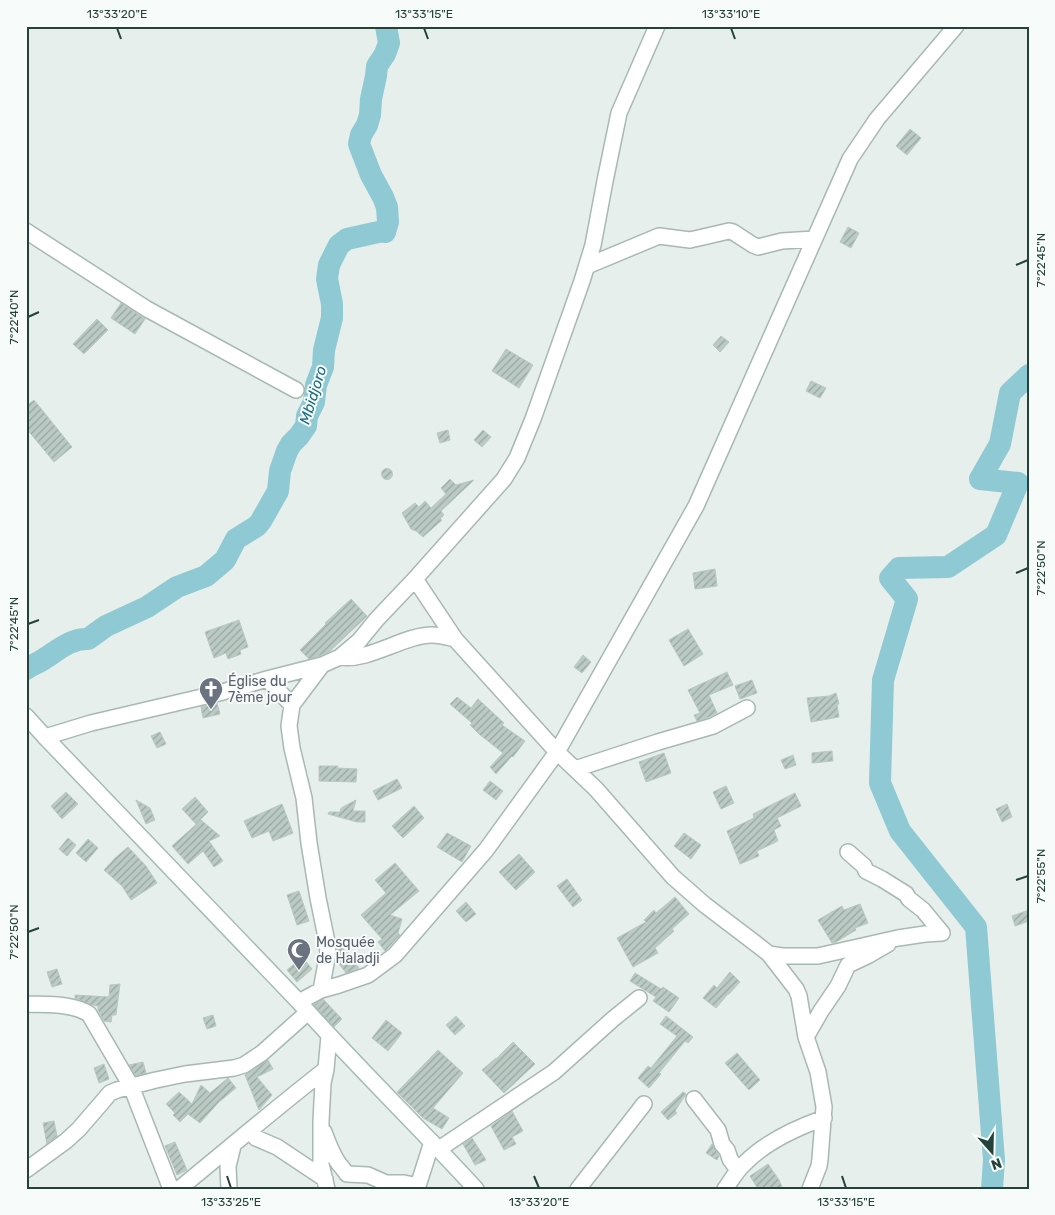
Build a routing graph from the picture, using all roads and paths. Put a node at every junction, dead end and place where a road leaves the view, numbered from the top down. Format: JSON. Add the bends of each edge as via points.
{"nodes":[{"id":1,"x":657,"y":26,"type":"edge"},
{"id":2,"x":956,"y":26,"type":"edge"},
{"id":3,"x":26,"y":231,"type":"edge"},
{"id":4,"x":814,"y":240,"type":"junction"},
{"id":5,"x":586,"y":266,"type":"junction"},
{"id":6,"x":296,"y":390,"type":"dead end"},
{"id":7,"x":414,"y":579,"type":"junction"},
{"id":8,"x":455,"y":639,"type":"junction"},
{"id":9,"x":340,"y":657,"type":"junction"},
{"id":10,"x":322,"y":665,"type":"junction"},
{"id":11,"x":266,"y":679,"type":"junction"},
{"id":12,"x":292,"y":705,"type":"junction"},
{"id":13,"x":747,"y":708,"type":"dead end"},
{"id":14,"x":26,"y":716,"type":"edge"},
{"id":15,"x":45,"y":737,"type":"junction"},
{"id":16,"x":557,"y":752,"type":"junction"},
{"id":17,"x":575,"y":769,"type":"junction"},
{"id":18,"x":848,"y":852,"type":"dead end"},
{"id":19,"x":898,"y":938,"type":"junction"},
{"id":20,"x":769,"y":954,"type":"junction"},
{"id":21,"x":321,"y":990,"type":"junction"},
{"id":22,"x":639,"y":998,"type":"dead end"},
{"id":23,"x":26,"y":1004,"type":"edge"},
{"id":24,"x":303,"y":1007,"type":"junction"},
{"id":25,"x":329,"y":1036,"type":"junction"},
{"id":26,"x":806,"y":1037,"type":"junction"},
{"id":27,"x":326,"y":1069,"type":"junction"},
{"id":28,"x":131,"y":1086,"type":"junction"},
{"id":29,"x":694,"y":1099,"type":"dead end"},
{"id":30,"x":644,"y":1104,"type":"dead end"},
{"id":31,"x":824,"y":1118,"type":"junction"},
{"id":32,"x":321,"y":1121,"type":"junction"},
{"id":33,"x":250,"y":1131,"type":"junction"},
{"id":34,"x":436,"y":1145,"type":"junction"},
{"id":35,"x":233,"y":1146,"type":"junction"},
{"id":36,"x":26,"y":1170,"type":"edge"},
{"id":37,"x":738,"y":1170,"type":"junction"},
{"id":38,"x":326,"y":1184,"type":"edge"},
{"id":39,"x":417,"y":1188,"type":"edge"},
{"id":40,"x":171,"y":1189,"type":"edge"},
{"id":41,"x":179,"y":1189,"type":"edge"},
{"id":42,"x":229,"y":1189,"type":"edge"},
{"id":43,"x":476,"y":1189,"type":"edge"},
{"id":44,"x":578,"y":1189,"type":"edge"},
{"id":45,"x":725,"y":1189,"type":"edge"},
{"id":46,"x":810,"y":1189,"type":"edge"}],
"edges":[{"from":1,"to":5,"type":"street","via":[[620,113]]},
{"from":2,"to":4,"type":"street","via":[[877,119],[850,159]]},
{"from":3,"to":6,"type":"street","via":[[147,309]]},
{"from":4,"to":5,"type":"street","via":[[782,241],[758,247],[729,231],[690,240],[662,236]]},
{"from":4,"to":16,"type":"street","via":[[696,506]]},
{"from":5,"to":7,"type":"street","via":[[517,458],[504,479]]},
{"from":7,"to":8,"type":"street"},
{"from":7,"to":9,"type":"street","via":[[359,641]]},
{"from":8,"to":9,"type":"street","via":[[430,635],[356,657]]},
{"from":8,"to":16,"type":"street"},
{"from":9,"to":10,"type":"street"},
{"from":10,"to":11,"type":"street"},
{"from":10,"to":12,"type":"street"},
{"from":11,"to":12,"type":"street"},
{"from":11,"to":15,"type":"street"},
{"from":12,"to":21,"type":"street","via":[[289,726],[292,748],[304,798],[327,942]]},
{"from":13,"to":17,"type":"street","via":[[713,726]]},
{"from":14,"to":15,"type":"street"},
{"from":15,"to":24,"type":"street"},
{"from":16,"to":17,"type":"street"},
{"from":16,"to":21,"type":"street","via":[[486,850],[394,954],[368,975]]},
{"from":17,"to":20,"type":"street","via":[[673,877]]},
{"from":18,"to":19,"type":"street","via":[[866,871],[906,894],[942,933]]},
{"from":19,"to":20,"type":"street","via":[[818,956]]},
{"from":19,"to":26,"type":"street","via":[[848,965]]},
{"from":20,"to":26,"type":"street","via":[[796,989]]},
{"from":21,"to":24,"type":"street"},
{"from":22,"to":34,"type":"street","via":[[554,1072]]},
{"from":23,"to":28,"type":"street","via":[[70,1006],[89,1014]]},
{"from":24,"to":25,"type":"street"},
{"from":24,"to":28,"type":"street","via":[[262,1053],[244,1065]]},
{"from":25,"to":27,"type":"street"},
{"from":25,"to":34,"type":"street"},
{"from":26,"to":31,"type":"street","via":[[818,1072]]},
{"from":27,"to":32,"type":"street"},
{"from":27,"to":33,"type":"street"},
{"from":28,"to":36,"type":"street","via":[[110,1093],[66,1141]]},
{"from":28,"to":40,"type":"street"},
{"from":29,"to":37,"type":"street","via":[[718,1130],[730,1160]]},
{"from":30,"to":44,"type":"street"},
{"from":31,"to":37,"type":"street","via":[[771,1142]]},
{"from":31,"to":46,"type":"street","via":[[819,1166]]},
{"from":32,"to":38,"type":"street","via":[[321,1164]]},
{"from":32,"to":39,"type":"street","via":[[328,1145],[347,1174]]},
{"from":33,"to":35,"type":"street"},
{"from":33,"to":38,"type":"street"},
{"from":34,"to":39,"type":"street"},
{"from":34,"to":43,"type":"street"},
{"from":35,"to":41,"type":"street"},
{"from":35,"to":42,"type":"street","via":[[228,1166]]},
{"from":37,"to":45,"type":"street"}]}
